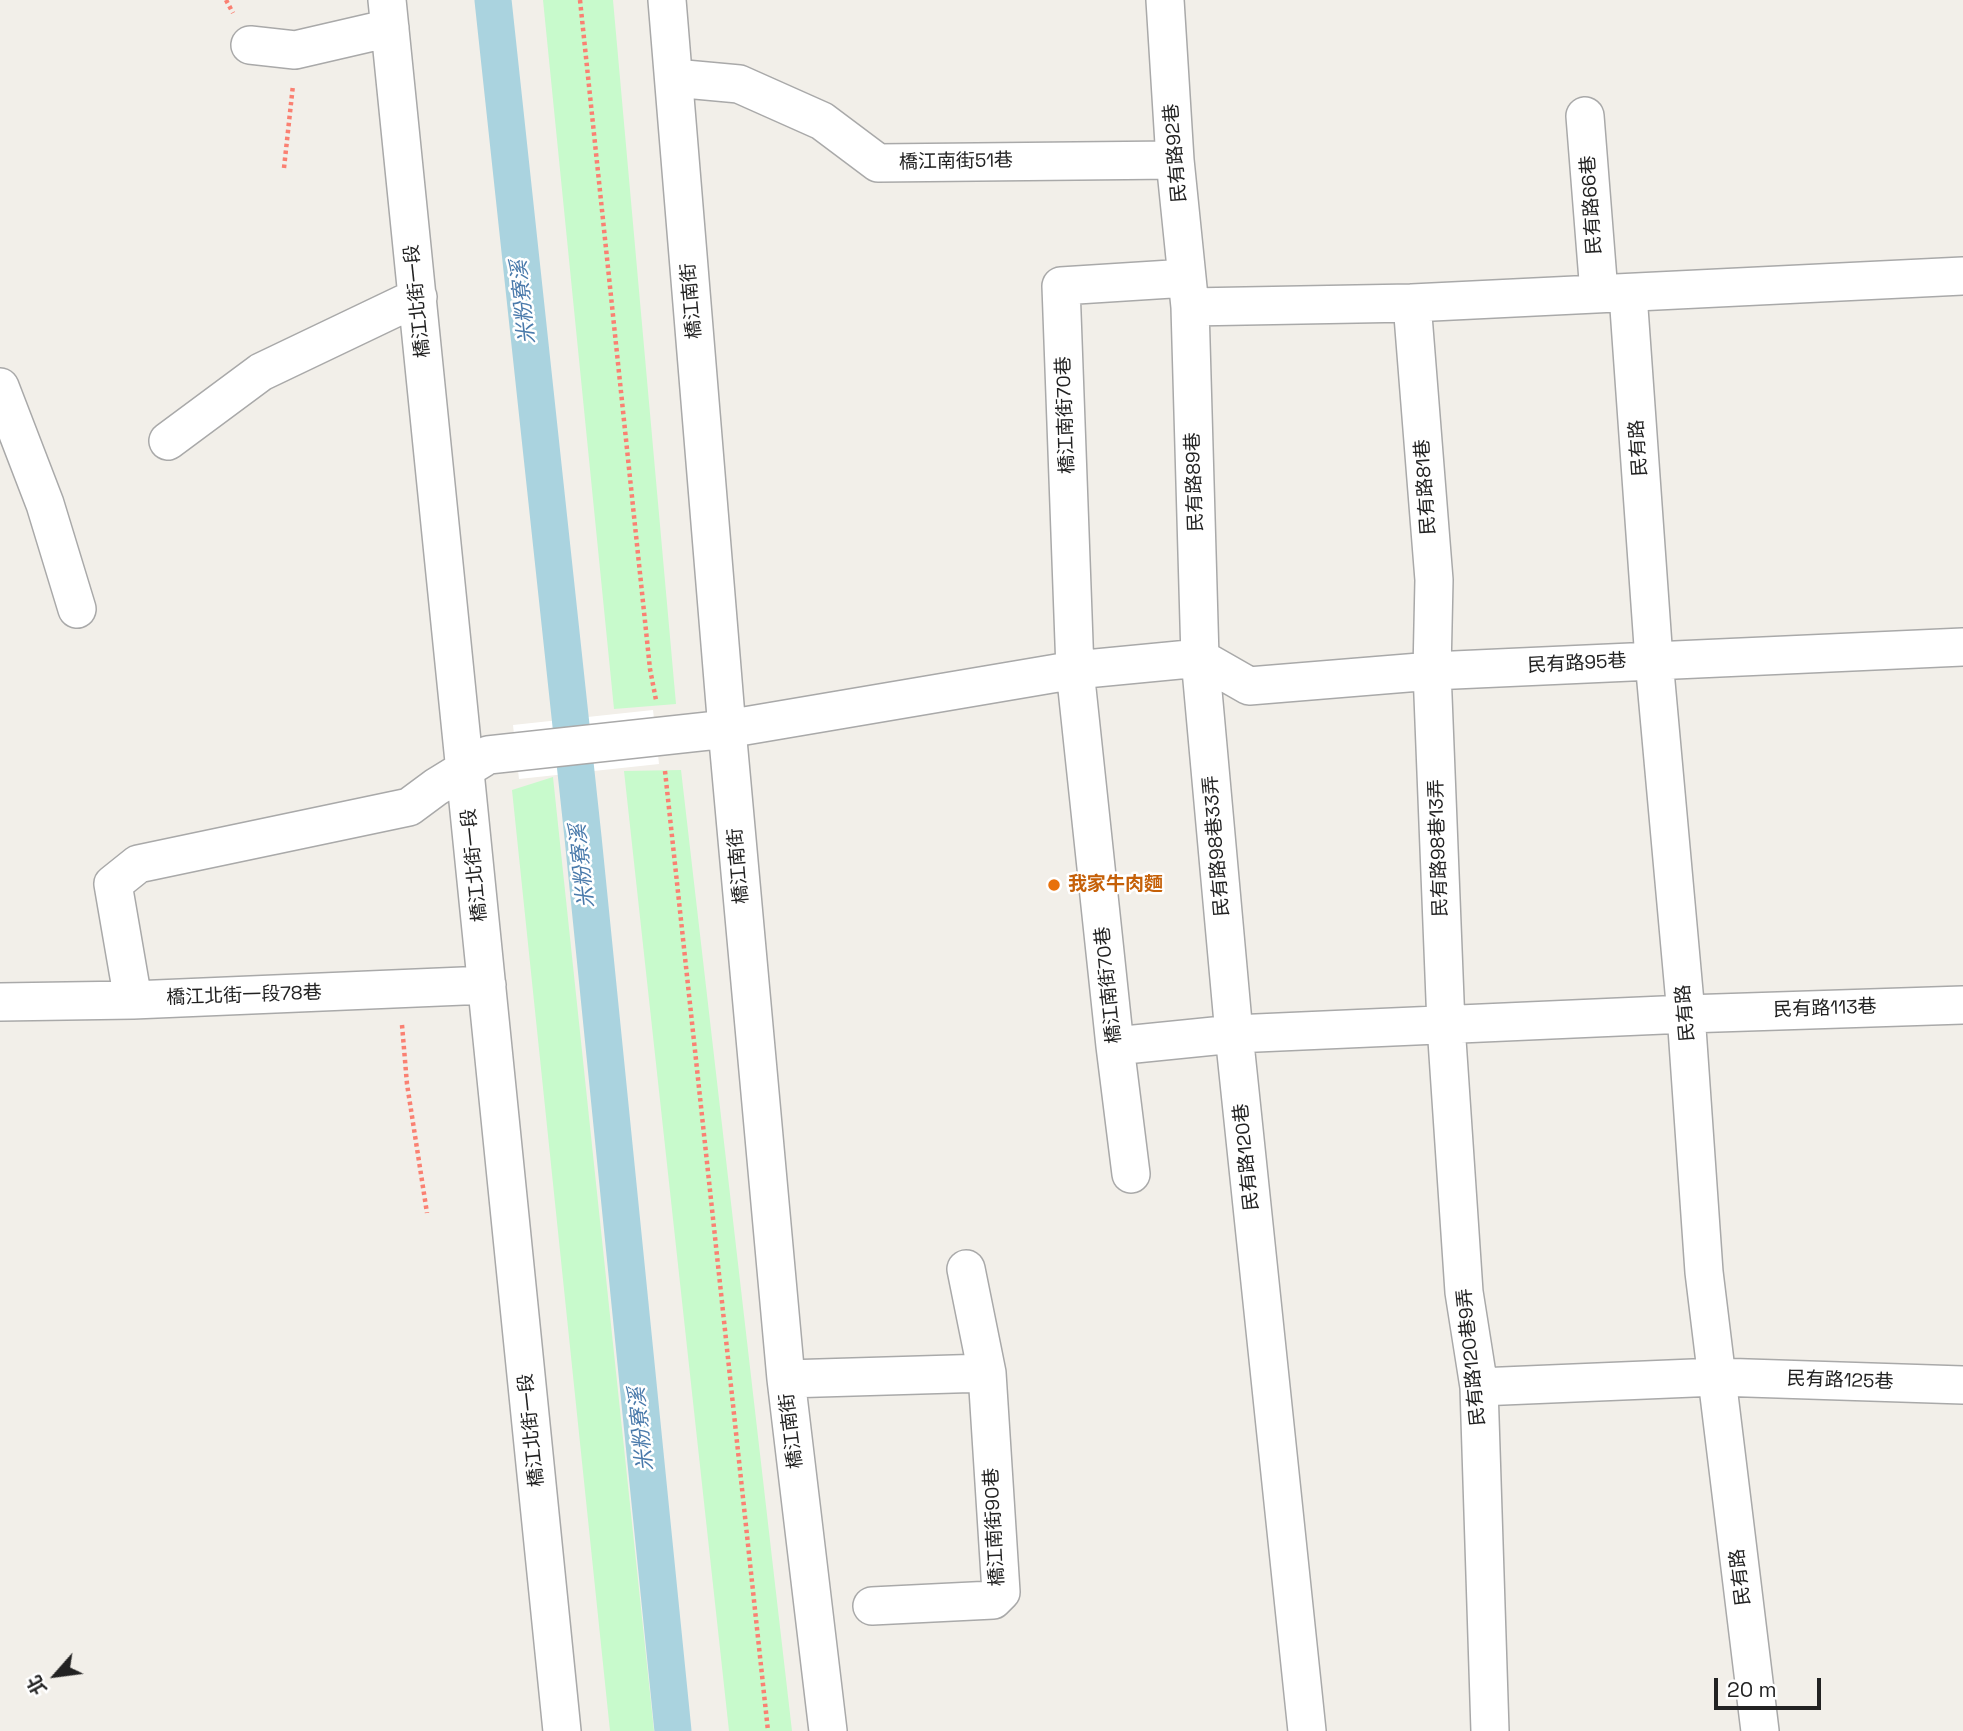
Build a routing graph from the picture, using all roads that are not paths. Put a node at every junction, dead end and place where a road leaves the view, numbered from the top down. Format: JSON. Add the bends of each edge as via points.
{"nodes":[{"id":1,"x":667,"y":0,"type":"edge"},
{"id":2,"x":1165,"y":0,"type":"edge"},
{"id":3,"x":389,"y":14,"type":"edge"},
{"id":4,"x":250,"y":44,"type":"dead end"},
{"id":5,"x":674,"y":78,"type":"junction"},
{"id":6,"x":1585,"y":116,"type":"dead end"},
{"id":7,"x":1175,"y":160,"type":"junction"},
{"id":8,"x":1963,"y":276,"type":"edge"},
{"id":9,"x":1188,"y":292,"type":"junction"},
{"id":10,"x":1613,"y":293,"type":"junction"},
{"id":11,"x":418,"y":297,"type":"junction"},
{"id":12,"x":1412,"y":303,"type":"junction"},
{"id":13,"x":0,"y":387,"type":"edge"},
{"id":14,"x":169,"y":441,"type":"dead end"},
{"id":15,"x":77,"y":609,"type":"dead end"},
{"id":16,"x":1963,"y":646,"type":"edge"},
{"id":17,"x":1199,"y":658,"type":"junction"},
{"id":18,"x":1654,"y":660,"type":"junction"},
{"id":19,"x":1075,"y":670,"type":"junction"},
{"id":20,"x":1432,"y":671,"type":"junction"},
{"id":21,"x":727,"y":729,"type":"junction"},
{"id":22,"x":465,"y":769,"type":"junction"},
{"id":23,"x":487,"y":985,"type":"junction"},
{"id":24,"x":133,"y":1000,"type":"junction"},
{"id":25,"x":0,"y":1002,"type":"edge"},
{"id":26,"x":1963,"y":1005,"type":"edge"},
{"id":27,"x":1686,"y":1014,"type":"junction"},
{"id":28,"x":1446,"y":1025,"type":"junction"},
{"id":29,"x":1234,"y":1034,"type":"junction"},
{"id":30,"x":1115,"y":1046,"type":"junction"},
{"id":31,"x":1131,"y":1174,"type":"dead end"},
{"id":32,"x":966,"y":1269,"type":"dead end"},
{"id":33,"x":987,"y":1373,"type":"junction"},
{"id":34,"x":1717,"y":1377,"type":"junction"},
{"id":35,"x":786,"y":1379,"type":"junction"},
{"id":36,"x":1963,"y":1385,"type":"edge"},
{"id":37,"x":1479,"y":1387,"type":"junction"},
{"id":38,"x":872,"y":1606,"type":"dead end"},
{"id":39,"x":562,"y":1731,"type":"edge"},
{"id":40,"x":828,"y":1731,"type":"edge"},
{"id":41,"x":1307,"y":1731,"type":"edge"},
{"id":42,"x":1490,"y":1731,"type":"edge"},
{"id":43,"x":1760,"y":1731,"type":"edge"}],
"edges":[{"from":1,"to":5,"type":"street","name":"橋江南街"},
{"from":2,"to":7,"type":"street","name":"民有路92巷"},
{"from":3,"to":4,"type":"street","via":[[295,50]]},
{"from":3,"to":11,"type":"street","name":"橋江北街一段"},
{"from":5,"to":7,"type":"street","name":"橋江南街51巷","via":[[740,84],[822,121],[878,163]]},
{"from":5,"to":21,"type":"street","name":"橋江南街"},
{"from":6,"to":10,"type":"street","name":"民有路66巷"},
{"from":7,"to":9,"type":"street","name":"民有路92巷"},
{"from":8,"to":10,"type":"street"},
{"from":9,"to":12,"type":"street"},
{"from":9,"to":17,"type":"street","name":"民有路89巷"},
{"from":9,"to":19,"type":"street","name":"橋江南街70巷","via":[[1061,286]]},
{"from":10,"to":12,"type":"street"},
{"from":10,"to":18,"type":"street","name":"民有路"},
{"from":11,"to":14,"type":"street","via":[[261,372]]},
{"from":11,"to":22,"type":"street","name":"橋江北街一段"},
{"from":12,"to":20,"type":"street","name":"民有路81巷","via":[[1434,580]]},
{"from":13,"to":15,"type":"street","via":[[45,504]]},
{"from":16,"to":18,"type":"street","name":"民有路95巷"},
{"from":17,"to":19,"type":"street"},
{"from":17,"to":20,"type":"street","name":"民有路95巷","via":[[1249,686]]},
{"from":17,"to":29,"type":"street","name":"民有路98巷33弄"},
{"from":18,"to":20,"type":"street","name":"民有路95巷"},
{"from":18,"to":27,"type":"street","name":"民有路"},
{"from":19,"to":21,"type":"street"},
{"from":19,"to":30,"type":"street","name":"橋江南街70巷"},
{"from":20,"to":28,"type":"street","name":"民有路98巷13弄"},
{"from":21,"to":22,"type":"street","via":[[488,755]]},
{"from":21,"to":35,"type":"street","name":"橋江南街"},
{"from":22,"to":23,"type":"street","name":"橋江北街一段"},
{"from":22,"to":24,"type":"street","via":[[409,807],[138,864],[113,884]]},
{"from":23,"to":24,"type":"street","name":"橋江北街一段78巷"},
{"from":23,"to":39,"type":"street","name":"橋江北街一段"},
{"from":24,"to":25,"type":"street","name":"橋江北街一段78巷"},
{"from":26,"to":27,"type":"street","name":"民有路113巷"},
{"from":27,"to":28,"type":"street"},
{"from":27,"to":34,"type":"street","name":"民有路","via":[[1704,1272]]},
{"from":28,"to":29,"type":"street"},
{"from":28,"to":37,"type":"street","name":"民有路120巷9弄","via":[[1464,1292]]},
{"from":29,"to":30,"type":"street"},
{"from":29,"to":41,"type":"street","name":"民有路120巷"},
{"from":30,"to":31,"type":"street","name":"橋江南街70巷"},
{"from":32,"to":33,"type":"street","name":"橋江南街90巷"},
{"from":33,"to":35,"type":"street"},
{"from":33,"to":38,"type":"street","name":"橋江南街90巷","via":[[1001,1592],[993,1600]]},
{"from":34,"to":36,"type":"street","name":"民有路125巷"},
{"from":34,"to":37,"type":"street","name":"民有路125巷"},
{"from":34,"to":43,"type":"street","name":"民有路"},
{"from":35,"to":40,"type":"street","name":"橋江南街"},
{"from":37,"to":42,"type":"street","name":"民有路120巷9弄"}]}
